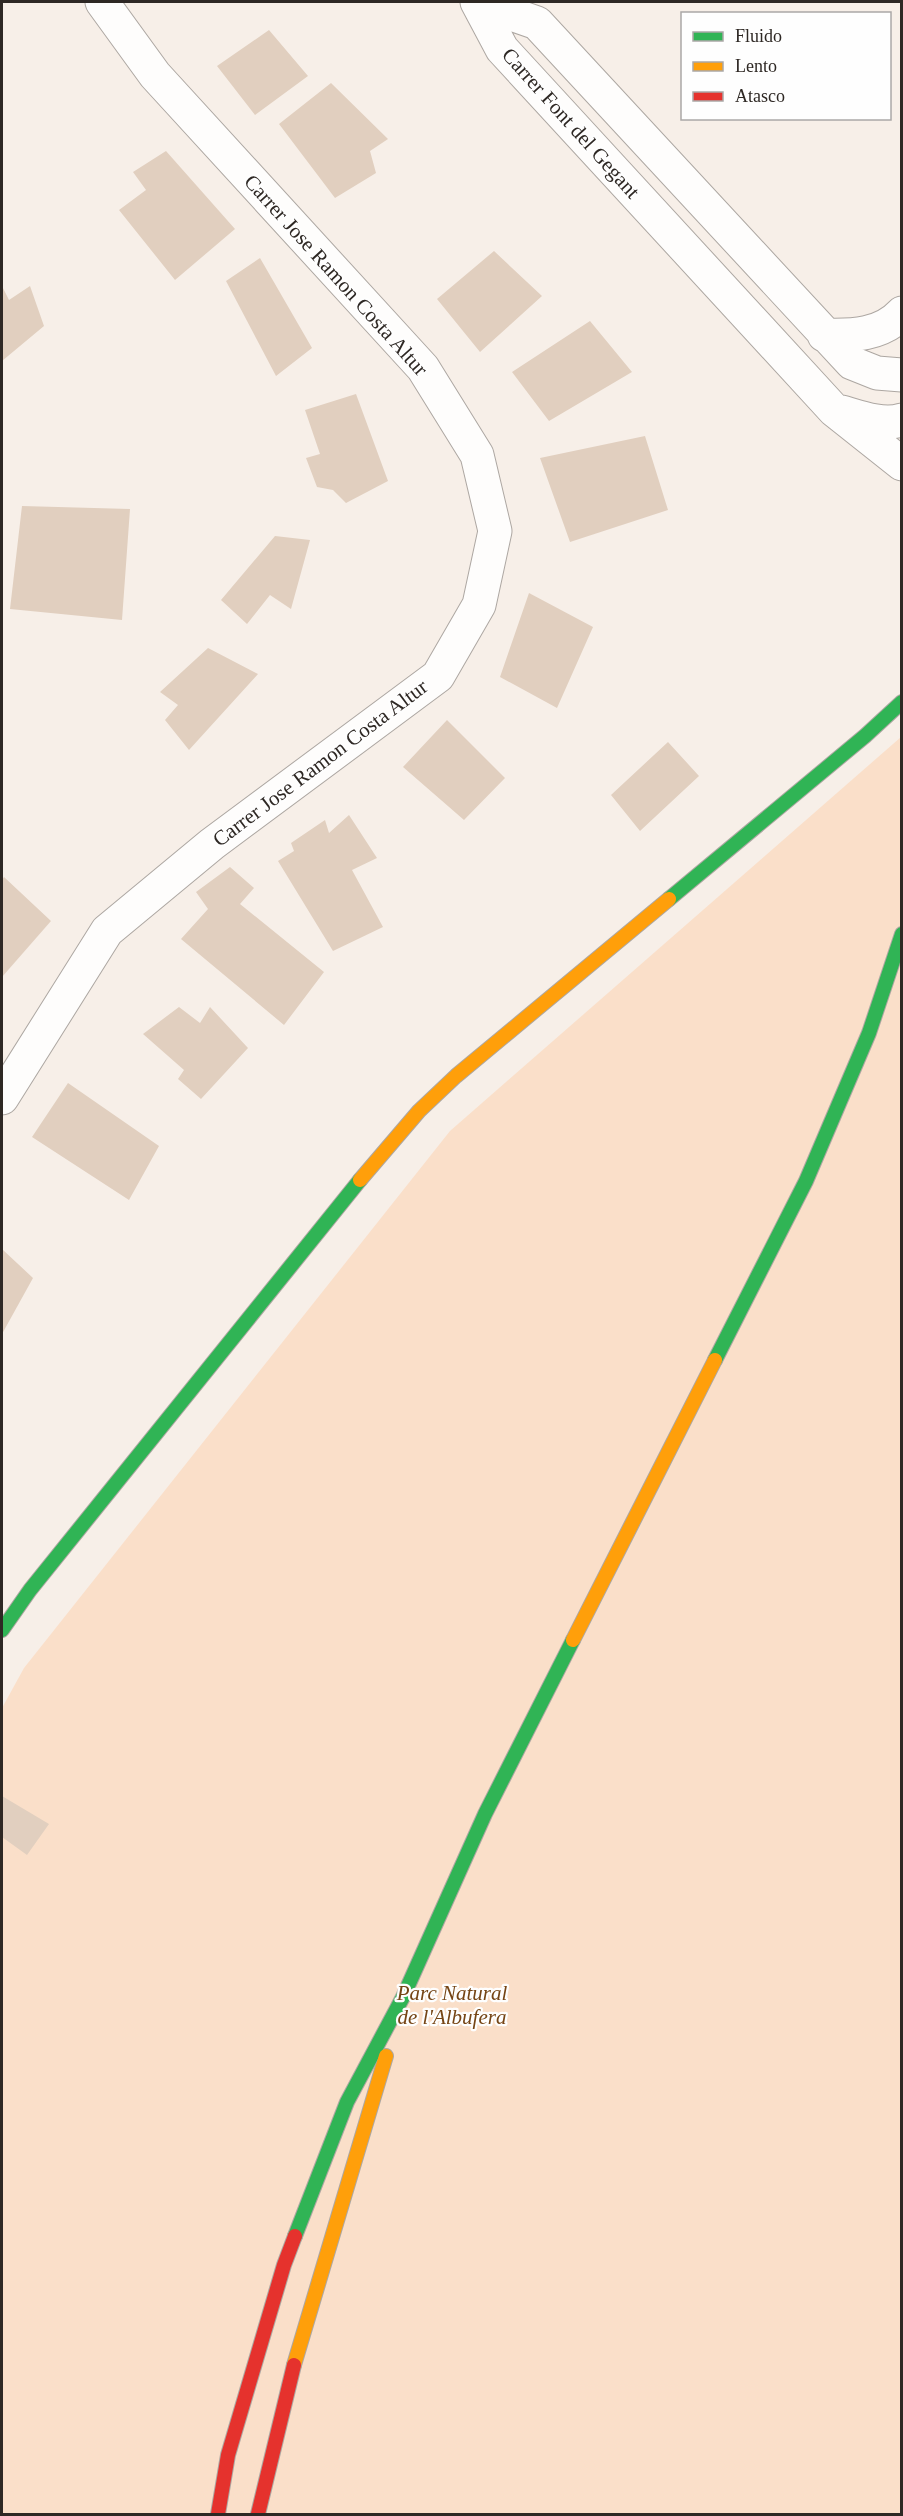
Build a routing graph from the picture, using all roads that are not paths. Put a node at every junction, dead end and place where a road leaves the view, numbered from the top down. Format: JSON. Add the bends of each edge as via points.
{"nodes":[{"id":1,"x":102,"y":2,"type":"edge"},
{"id":2,"x":477,"y":2,"type":"edge"},
{"id":3,"x":902,"y":313,"type":"edge"},
{"id":4,"x":824,"y":335,"type":"junction"},
{"id":5,"x":902,"y":375,"type":"edge"},
{"id":6,"x":834,"y":410,"type":"junction"},
{"id":7,"x":902,"y":420,"type":"edge"},
{"id":8,"x":902,"y":464,"type":"edge"},
{"id":9,"x":902,"y":702,"type":"edge"},
{"id":10,"x":902,"y":934,"type":"edge"},
{"id":11,"x":2,"y":1098,"type":"edge"},
{"id":12,"x":2,"y":1629,"type":"edge"},
{"id":13,"x":403,"y":1997,"type":"junction"},
{"id":14,"x":247,"y":2391,"type":"junction"},
{"id":15,"x":230,"y":2408,"type":"dead end"},
{"id":16,"x":258,"y":2512,"type":"edge"},
{"id":17,"x":218,"y":2514,"type":"edge"}],
"edges":[{"from":1,"to":11,"type":"street","name":"Carrer Jose Ramon Costa Altur","via":[[155,75],[423,368],[477,455],[495,531],[479,605],[438,676],[212,844],[108,931]]},
{"from":2,"to":4,"type":"street","name":"Carrer Font del Gegant","via":[[537,23]]},
{"from":2,"to":6,"type":"street","name":"Carrer Font del Gegant","via":[[502,49]]},
{"from":3,"to":4,"type":"street","via":[[894,322],[868,333]]},
{"from":4,"to":5,"type":"street","name":"Carrer Font del Gegant","via":[[852,363],[877,374]]},
{"from":6,"to":7,"type":"street","via":[[868,420]]},
{"from":6,"to":8,"type":"street","name":"Carrer Font del Gegant"},
{"from":9,"to":12,"type":"main road","via":[[418,1112],[52,1562]]},
{"from":10,"to":13,"type":"main road","via":[[869,1033],[806,1181],[485,1814]]},
{"from":13,"to":14,"type":"main road","via":[[347,2102],[284,2265]]},
{"from":13,"to":16,"type":"main road","via":[[302,2333]]},
{"from":14,"to":15,"type":"main road"},
{"from":14,"to":17,"type":"main road","via":[[228,2455]]}]}
